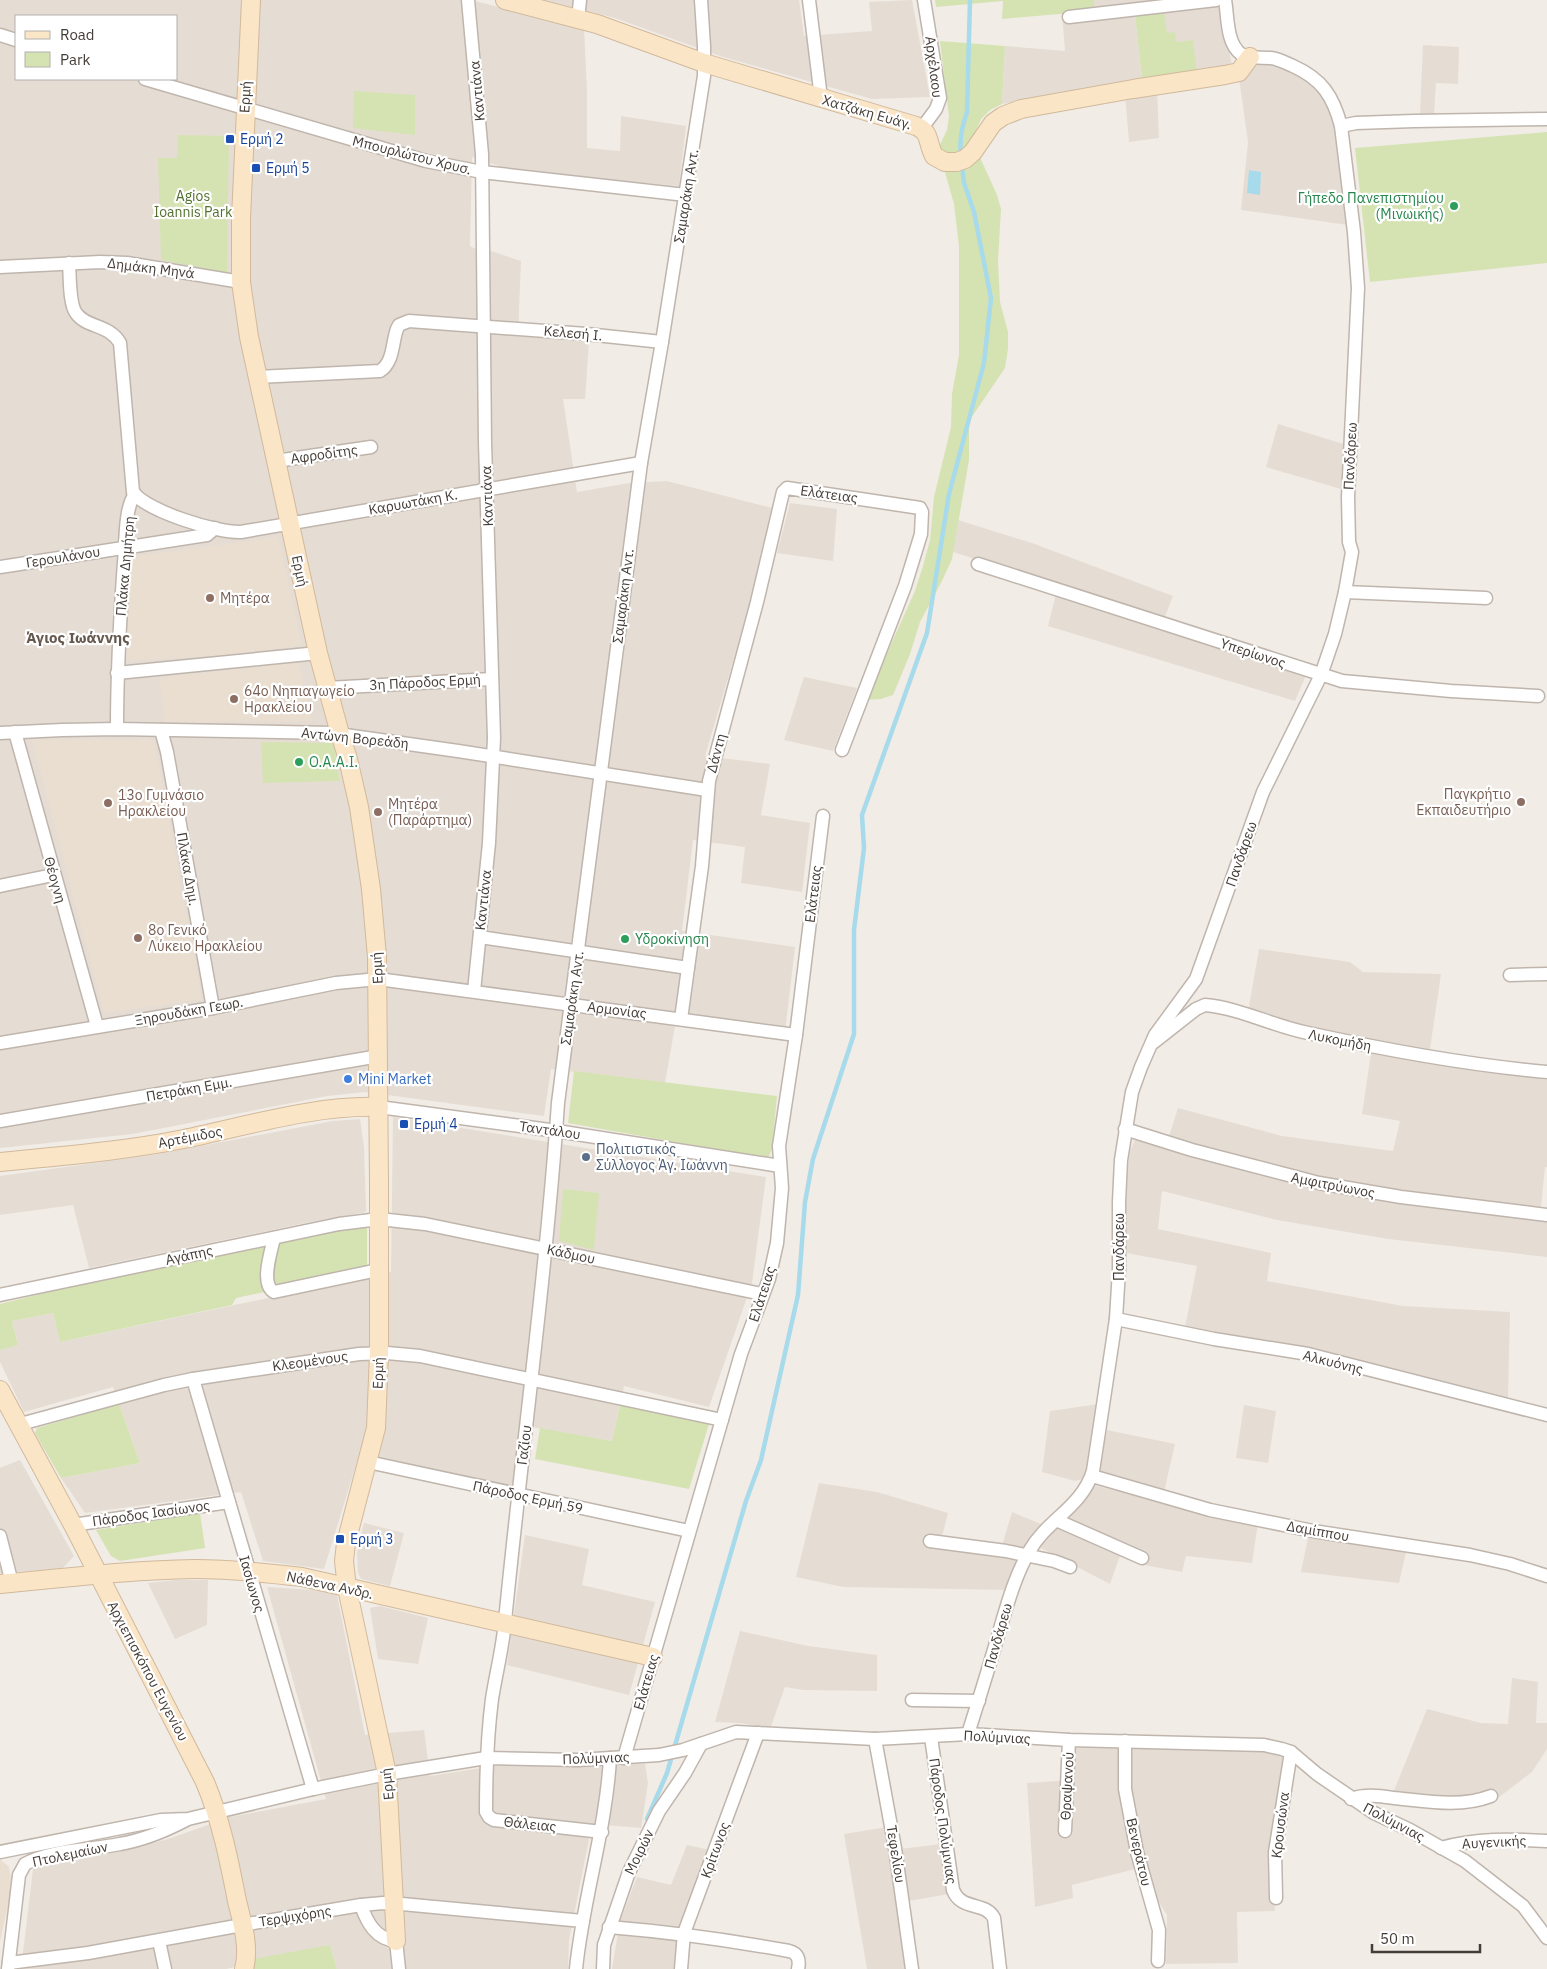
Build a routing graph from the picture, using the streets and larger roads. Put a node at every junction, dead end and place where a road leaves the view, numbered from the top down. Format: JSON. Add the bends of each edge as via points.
{"nodes":[{"id":1,"x":251,"y":0,"type":"edge"},
{"id":2,"x":468,"y":0,"type":"edge"},
{"id":3,"x":505,"y":0,"type":"edge"},
{"id":4,"x":580,"y":0,"type":"edge"},
{"id":5,"x":701,"y":0,"type":"edge"},
{"id":6,"x":809,"y":0,"type":"edge"},
{"id":7,"x":924,"y":0,"type":"edge"},
{"id":8,"x":1216,"y":0,"type":"edge"},
{"id":9,"x":1225,"y":0,"type":"edge"},
{"id":10,"x":1069,"y":17,"type":"dead end"},
{"id":11,"x":578,"y":19,"type":"junction"},
{"id":12,"x":0,"y":35,"type":"edge"},
{"id":13,"x":15,"y":40,"type":"edge"},
{"id":14,"x":1250,"y":57,"type":"junction"},
{"id":15,"x":704,"y":63,"type":"junction"},
{"id":16,"x":149,"y":80,"type":"edge"},
{"id":17,"x":821,"y":98,"type":"junction"},
{"id":18,"x":245,"y":107,"type":"junction"},
{"id":19,"x":1547,"y":119,"type":"edge"},
{"id":20,"x":1340,"y":126,"type":"junction"},
{"id":21,"x":922,"y":128,"type":"junction"},
{"id":22,"x":482,"y":172,"type":"junction"},
{"id":23,"x":686,"y":195,"type":"junction"},
{"id":24,"x":69,"y":263,"type":"junction"},
{"id":25,"x":0,"y":267,"type":"edge"},
{"id":26,"x":241,"y":282,"type":"junction"},
{"id":27,"x":483,"y":326,"type":"junction"},
{"id":28,"x":662,"y":342,"type":"junction"},
{"id":29,"x":257,"y":377,"type":"junction"},
{"id":30,"x":371,"y":447,"type":"dead end"},
{"id":31,"x":276,"y":461,"type":"junction"},
{"id":32,"x":640,"y":463,"type":"junction"},
{"id":33,"x":486,"y":490,"type":"junction"},
{"id":34,"x":783,"y":492,"type":"joint"},
{"id":35,"x":135,"y":494,"type":"junction"},
{"id":36,"x":290,"y":524,"type":"junction"},
{"id":37,"x":215,"y":528,"type":"junction"},
{"id":38,"x":125,"y":547,"type":"junction"},
{"id":39,"x":978,"y":564,"type":"dead end"},
{"id":40,"x":0,"y":567,"type":"edge"},
{"id":41,"x":1346,"y":592,"type":"junction"},
{"id":42,"x":1486,"y":598,"type":"dead end"},
{"id":43,"x":318,"y":654,"type":"junction"},
{"id":44,"x":117,"y":673,"type":"junction"},
{"id":45,"x":1321,"y":675,"type":"junction"},
{"id":46,"x":492,"y":679,"type":"junction"},
{"id":47,"x":327,"y":688,"type":"junction"},
{"id":48,"x":1538,"y":696,"type":"dead end"},
{"id":49,"x":117,"y":729,"type":"junction"},
{"id":50,"x":160,"y":730,"type":"junction"},
{"id":51,"x":15,"y":732,"type":"junction"},
{"id":52,"x":0,"y":734,"type":"edge"},
{"id":53,"x":340,"y":734,"type":"junction"},
{"id":54,"x":842,"y":750,"type":"dead end"},
{"id":55,"x":493,"y":756,"type":"junction"},
{"id":56,"x":600,"y":774,"type":"junction"},
{"id":57,"x":707,"y":790,"type":"junction"},
{"id":58,"x":823,"y":816,"type":"dead end"},
{"id":59,"x":53,"y":875,"type":"junction"},
{"id":60,"x":0,"y":886,"type":"edge"},
{"id":61,"x":480,"y":937,"type":"junction"},
{"id":62,"x":578,"y":952,"type":"junction"},
{"id":63,"x":688,"y":968,"type":"junction"},
{"id":64,"x":1547,"y":974,"type":"edge"},
{"id":65,"x":1510,"y":975,"type":"dead end"},
{"id":66,"x":378,"y":979,"type":"junction"},
{"id":67,"x":474,"y":991,"type":"junction"},
{"id":68,"x":571,"y":1004,"type":"junction"},
{"id":69,"x":213,"y":1008,"type":"junction"},
{"id":70,"x":681,"y":1019,"type":"junction"},
{"id":71,"x":97,"y":1026,"type":"junction"},
{"id":72,"x":796,"y":1035,"type":"junction"},
{"id":73,"x":0,"y":1043,"type":"edge"},
{"id":74,"x":1149,"y":1047,"type":"junction"},
{"id":75,"x":379,"y":1056,"type":"junction"},
{"id":76,"x":1547,"y":1072,"type":"edge"},
{"id":77,"x":379,"y":1107,"type":"junction"},
{"id":78,"x":0,"y":1122,"type":"edge"},
{"id":79,"x":1125,"y":1129,"type":"junction"},
{"id":80,"x":557,"y":1131,"type":"junction"},
{"id":81,"x":0,"y":1162,"type":"edge"},
{"id":82,"x":780,"y":1166,"type":"junction"},
{"id":83,"x":1547,"y":1215,"type":"edge"},
{"id":84,"x":379,"y":1219,"type":"junction"},
{"id":85,"x":274,"y":1238,"type":"junction"},
{"id":86,"x":544,"y":1249,"type":"junction"},
{"id":87,"x":378,"y":1270,"type":"junction"},
{"id":88,"x":762,"y":1294,"type":"junction"},
{"id":89,"x":0,"y":1295,"type":"edge"},
{"id":90,"x":1116,"y":1319,"type":"junction"},
{"id":91,"x":379,"y":1353,"type":"junction"},
{"id":92,"x":193,"y":1379,"type":"junction"},
{"id":93,"x":532,"y":1381,"type":"junction"},
{"id":94,"x":0,"y":1390,"type":"edge"},
{"id":95,"x":1547,"y":1415,"type":"edge"},
{"id":96,"x":722,"y":1420,"type":"junction"},
{"id":97,"x":18,"y":1425,"type":"junction"},
{"id":98,"x":368,"y":1462,"type":"junction"},
{"id":99,"x":1092,"y":1476,"type":"junction"},
{"id":100,"x":517,"y":1495,"type":"junction"},
{"id":101,"x":229,"y":1502,"type":"junction"},
{"id":102,"x":1056,"y":1520,"type":"junction"},
{"id":103,"x":73,"y":1524,"type":"junction"},
{"id":104,"x":689,"y":1531,"type":"junction"},
{"id":105,"x":0,"y":1536,"type":"edge"},
{"id":106,"x":930,"y":1541,"type":"dead end"},
{"id":107,"x":1027,"y":1555,"type":"junction"},
{"id":108,"x":1142,"y":1558,"type":"dead end"},
{"id":109,"x":1070,"y":1567,"type":"dead end"},
{"id":110,"x":248,"y":1572,"type":"junction"},
{"id":111,"x":99,"y":1575,"type":"junction"},
{"id":112,"x":1547,"y":1576,"type":"edge"},
{"id":113,"x":6,"y":1584,"type":"edge"},
{"id":114,"x":347,"y":1588,"type":"junction"},
{"id":115,"x":505,"y":1624,"type":"junction"},
{"id":116,"x":653,"y":1657,"type":"junction"},
{"id":117,"x":912,"y":1700,"type":"dead end"},
{"id":118,"x":978,"y":1701,"type":"junction"},
{"id":119,"x":758,"y":1733,"type":"junction"},
{"id":120,"x":968,"y":1734,"type":"junction"},
{"id":121,"x":930,"y":1737,"type":"junction"},
{"id":122,"x":876,"y":1739,"type":"junction"},
{"id":123,"x":1069,"y":1740,"type":"junction"},
{"id":124,"x":1125,"y":1741,"type":"junction"},
{"id":125,"x":701,"y":1744,"type":"junction"},
{"id":126,"x":1290,"y":1752,"type":"junction"},
{"id":127,"x":486,"y":1758,"type":"junction"},
{"id":128,"x":610,"y":1758,"type":"junction"},
{"id":129,"x":624,"y":1758,"type":"junction"},
{"id":130,"x":387,"y":1774,"type":"junction"},
{"id":131,"x":313,"y":1789,"type":"junction"},
{"id":132,"x":1491,"y":1796,"type":"dead end"},
{"id":133,"x":1351,"y":1799,"type":"junction"},
{"id":134,"x":217,"y":1811,"type":"junction"},
{"id":135,"x":188,"y":1819,"type":"junction"},
{"id":136,"x":1065,"y":1831,"type":"dead end"},
{"id":137,"x":602,"y":1832,"type":"junction"},
{"id":138,"x":1547,"y":1841,"type":"edge"},
{"id":139,"x":21,"y":1846,"type":"junction"},
{"id":140,"x":1441,"y":1848,"type":"junction"},
{"id":141,"x":0,"y":1852,"type":"edge"},
{"id":142,"x":28,"y":1862,"type":"junction"},
{"id":143,"x":1276,"y":1898,"type":"dead end"},
{"id":144,"x":395,"y":1904,"type":"junction"},
{"id":145,"x":361,"y":1906,"type":"junction"},
{"id":146,"x":583,"y":1921,"type":"junction"},
{"id":147,"x":242,"y":1925,"type":"junction"},
{"id":148,"x":610,"y":1927,"type":"junction"},
{"id":149,"x":684,"y":1933,"type":"junction"},
{"id":150,"x":1547,"y":1938,"type":"edge"},
{"id":151,"x":159,"y":1941,"type":"junction"},
{"id":152,"x":396,"y":1941,"type":"junction"},
{"id":153,"x":1158,"y":1961,"type":"dead end"},
{"id":154,"x":9,"y":1966,"type":"edge"},
{"id":155,"x":165,"y":1969,"type":"edge"},
{"id":156,"x":244,"y":1969,"type":"edge"},
{"id":157,"x":399,"y":1969,"type":"edge"},
{"id":158,"x":576,"y":1969,"type":"edge"},
{"id":159,"x":603,"y":1969,"type":"edge"},
{"id":160,"x":681,"y":1969,"type":"edge"},
{"id":161,"x":798,"y":1969,"type":"edge"},
{"id":162,"x":912,"y":1969,"type":"edge"},
{"id":163,"x":1000,"y":1969,"type":"edge"}],
"edges":[{"from":1,"to":18,"type":"street","name":"Ερμή"},
{"from":2,"to":22,"type":"street","name":"Καντιάνα"},
{"from":3,"to":11,"type":"street","name":"Χατζάκη Ευάγ."},
{"from":4,"to":11,"type":"street"},
{"from":5,"to":15,"type":"street","name":"Σαμαράκη Αντ."},
{"from":6,"to":17,"type":"street"},
{"from":7,"to":21,"type":"street","name":"Αρχέλαου","via":[[940,98]]},
{"from":8,"to":10,"type":"street"},
{"from":9,"to":14,"type":"street","via":[[1231,39],[1242,54]]},
{"from":11,"to":15,"type":"street","name":"Χατζάκη Ευάγ.","via":[[626,33]]},
{"from":12,"to":13,"type":"street"},
{"from":14,"to":20,"type":"street","name":"Πανδάρεω","via":[[1282,61],[1318,81],[1337,112]]},
{"from":14,"to":21,"type":"street","name":"Χατζάκη Ευάγ.","via":[[1239,72],[1225,76],[1133,88],[1015,111],[993,123],[973,152],[957,162],[938,160]]},
{"from":15,"to":17,"type":"street","name":"Χατζάκη Ευάγ."},
{"from":15,"to":23,"type":"street","name":"Σαμαράκη Αντ."},
{"from":16,"to":18,"type":"street","name":"Μπουρλώτου Χρυσ."},
{"from":17,"to":21,"type":"street","name":"Χατζάκη Ευάγ."},
{"from":18,"to":22,"type":"street","name":"Μπουρλώτου Χρυσ.","via":[[405,155]]},
{"from":18,"to":26,"type":"street","name":"Ερμή"},
{"from":19,"to":20,"type":"street"},
{"from":20,"to":41,"type":"street","name":"Πανδάρεω","via":[[1358,288],[1348,497],[1352,552]]},
{"from":22,"to":23,"type":"street","name":"Μπουρλώτου Χρυσ."},
{"from":22,"to":27,"type":"street","name":"Καντιάνα"},
{"from":23,"to":28,"type":"street","name":"Σαμαράκη Αντ."},
{"from":24,"to":25,"type":"street","name":"Δημάκη Μηνά"},
{"from":24,"to":26,"type":"street","name":"Δημάκη Μηνά","via":[[127,263]]},
{"from":24,"to":35,"type":"street","via":[[76,313],[110,332],[120,343],[131,484]]},
{"from":26,"to":29,"type":"street","name":"Ερμή"},
{"from":27,"to":28,"type":"street","name":"Κελεσή Ι."},
{"from":27,"to":29,"type":"street","name":"Κελεσή Ι.","via":[[404,322],[397,329],[386,367],[378,371]]},
{"from":27,"to":33,"type":"street","name":"Καντιάνα"},
{"from":28,"to":32,"type":"street","name":"Σαμαράκη Αντ."},
{"from":29,"to":31,"type":"street","name":"Ερμή"},
{"from":30,"to":31,"type":"street","name":"Αφροδίτης"},
{"from":31,"to":36,"type":"street","name":"Ερμή"},
{"from":32,"to":33,"type":"street","name":"Καρυωτάκη Κ."},
{"from":32,"to":56,"type":"street","name":"Σαμαράκη Αντ."},
{"from":33,"to":36,"type":"street","name":"Καρυωτάκη Κ."},
{"from":33,"to":46,"type":"street","name":"Καντιάνα"},
{"from":34,"to":54,"type":"street","name":"Ελάτειας","via":[[787,488],[900,504],[920,508],[922,512],[921,534],[905,586]]},
{"from":34,"to":57,"type":"street","name":"Δάντη"},
{"from":35,"to":37,"type":"street","name":"Καρυωτάκη Κ.","via":[[142,502],[155,508]]},
{"from":35,"to":38,"type":"street","name":"Πλάκα Δημήτρη","via":[[130,505]]},
{"from":36,"to":37,"type":"street","name":"Καρυωτάκη Κ.","via":[[241,532]]},
{"from":36,"to":43,"type":"street","name":"Ερμή"},
{"from":37,"to":38,"type":"street","via":[[207,535]]},
{"from":38,"to":40,"type":"street","name":"Γερουλάνου"},
{"from":38,"to":44,"type":"street","name":"Πλάκα Δημήτρη"},
{"from":39,"to":45,"type":"street","name":"Υπερίωνος"},
{"from":41,"to":42,"type":"street"},
{"from":41,"to":45,"type":"street","name":"Πανδάρεω"},
{"from":43,"to":44,"type":"street"},
{"from":43,"to":47,"type":"street","name":"Ερμή"},
{"from":44,"to":49,"type":"street","name":"Πλάκα Δημήτρη"},
{"from":45,"to":48,"type":"street","name":"Υπερίωνος","via":[[1360,684]]},
{"from":45,"to":74,"type":"street","name":"Πανδάρεω","via":[[1263,792],[1196,979]]},
{"from":46,"to":47,"type":"street","name":"3η Πάροδος Ερμή"},
{"from":46,"to":55,"type":"street","name":"Καντιάνα"},
{"from":47,"to":53,"type":"street","name":"Ερμή"},
{"from":49,"to":50,"type":"street","name":"Αντώνη Βορεάδη"},
{"from":49,"to":51,"type":"street","name":"Αντώνη Βορεάδη"},
{"from":50,"to":53,"type":"street","name":"Αντώνη Βορεάδη"},
{"from":50,"to":69,"type":"street","name":"Πλάκα Δημ.","via":[[167,752]]},
{"from":51,"to":52,"type":"street","name":"Αντώνη Βορεάδη"},
{"from":51,"to":59,"type":"street","name":"Θέογνη"},
{"from":53,"to":55,"type":"street","name":"Αντώνη Βορεάδη"},
{"from":53,"to":66,"type":"street","name":"Ερμή","via":[[362,825]]},
{"from":55,"to":56,"type":"street","name":"Αντώνη Βορεάδη"},
{"from":55,"to":61,"type":"street","name":"Καντιάνα"},
{"from":56,"to":57,"type":"street","name":"Αντώνη Βορεάδη"},
{"from":56,"to":62,"type":"street","name":"Σαμαράκη Αντ."},
{"from":57,"to":63,"type":"street","name":"Δάντη","via":[[702,866]]},
{"from":58,"to":72,"type":"street","name":"Ελάτειας"},
{"from":59,"to":60,"type":"street"},
{"from":59,"to":71,"type":"street","name":"Θέογνη"},
{"from":61,"to":62,"type":"street"},
{"from":61,"to":67,"type":"street","name":"Καντιάνα"},
{"from":62,"to":63,"type":"street"},
{"from":62,"to":68,"type":"street","name":"Σαμαράκη Αντ."},
{"from":63,"to":70,"type":"street","name":"Δάντη"},
{"from":64,"to":65,"type":"street"},
{"from":66,"to":67,"type":"street","name":"Αρμονίας"},
{"from":66,"to":69,"type":"street","name":"Ξηρουδάκη Γεωρ.","via":[[336,983]]},
{"from":66,"to":75,"type":"street","name":"Ερμή"},
{"from":67,"to":68,"type":"street","name":"Αρμονίας"},
{"from":68,"to":70,"type":"street","name":"Αρμονίας"},
{"from":68,"to":80,"type":"street","name":"Σαμαράκη Αντ."},
{"from":69,"to":71,"type":"street","name":"Ξηρουδάκη Γεωρ."},
{"from":70,"to":72,"type":"street","name":"Αρμονίας"},
{"from":71,"to":73,"type":"street","name":"Ξηρουδάκη Γεωρ."},
{"from":72,"to":82,"type":"street","name":"Ελάτειας","via":[[779,1146]]},
{"from":74,"to":76,"type":"street","name":"Λυκομήδη","via":[[1205,1005],[1305,1033],[1380,1048]]},
{"from":74,"to":79,"type":"street","name":"Πανδάρεω","via":[[1132,1092]]},
{"from":75,"to":77,"type":"street","name":"Ερμή"},
{"from":75,"to":78,"type":"street","name":"Πετράκη Εμμ."},
{"from":77,"to":80,"type":"street","name":"Ταντάλου"},
{"from":77,"to":81,"type":"street","name":"Αρτέμιδος","via":[[335,1108],[183,1139]]},
{"from":77,"to":84,"type":"street","name":"Ερμή"},
{"from":79,"to":83,"type":"street","name":"Αμφιτρύωνος","via":[[1252,1167],[1319,1183],[1428,1201]]},
{"from":79,"to":90,"type":"street","name":"Πανδάρεω","via":[[1120,1180]]},
{"from":80,"to":82,"type":"street","name":"Ταντάλου"},
{"from":80,"to":86,"type":"street","name":"Γαζίου"},
{"from":82,"to":88,"type":"street","name":"Ελάτειας","via":[[782,1188],[778,1234],[769,1279]]},
{"from":84,"to":85,"type":"street","name":"Αγάπης"},
{"from":84,"to":86,"type":"street","name":"Κάδμου","via":[[425,1224]]},
{"from":84,"to":87,"type":"street","name":"Ερμή"},
{"from":85,"to":87,"type":"street","via":[[266,1279],[270,1290],[280,1292]]},
{"from":85,"to":89,"type":"street","name":"Αγάπης"},
{"from":86,"to":88,"type":"street","name":"Κάδμου"},
{"from":86,"to":93,"type":"street","name":"Γαζίου"},
{"from":87,"to":91,"type":"street","name":"Ερμή"},
{"from":88,"to":96,"type":"street","name":"Ελάτειας"},
{"from":90,"to":95,"type":"street","name":"Αλκυόνης","via":[[1308,1354]]},
{"from":90,"to":99,"type":"street","name":"Πανδάρεω"},
{"from":91,"to":92,"type":"street","name":"Κλεομένους"},
{"from":91,"to":93,"type":"street","name":"Κλεομένους","via":[[420,1356]]},
{"from":91,"to":98,"type":"street","name":"Ερμή","via":[[376,1428]]},
{"from":92,"to":97,"type":"street","name":"Κλεομένους"},
{"from":92,"to":101,"type":"street","name":"Ιασίωνος"},
{"from":93,"to":96,"type":"street","name":"Κλεομένους"},
{"from":93,"to":100,"type":"street","name":"Γαζίου"},
{"from":94,"to":97,"type":"street","name":"Αρχιεπισκόπου Ευγενίου"},
{"from":96,"to":104,"type":"street","name":"Ελάτειας"},
{"from":97,"to":103,"type":"street","name":"Αρχιεπισκόπου Ευγενίου"},
{"from":98,"to":100,"type":"street","name":"Πάροδος Ερμή 59"},
{"from":98,"to":114,"type":"street","name":"Ερμή","via":[[346,1543]]},
{"from":99,"to":102,"type":"street","name":"Πανδάρεω","via":[[1076,1502]]},
{"from":99,"to":112,"type":"street","name":"Δαμίππου","via":[[1210,1510],[1313,1531],[1470,1556]]},
{"from":100,"to":104,"type":"street","name":"Πάροδος Ερμή 59"},
{"from":100,"to":115,"type":"street","name":"Γαζίου"},
{"from":101,"to":103,"type":"street","name":"Πάροδος Ιασίωνος"},
{"from":101,"to":110,"type":"street","name":"Ιασίωνος"},
{"from":102,"to":107,"type":"street","name":"Πανδάρεω"},
{"from":102,"to":108,"type":"street"},
{"from":103,"to":111,"type":"street","name":"Αρχιεπισκόπου Ευγενίου"},
{"from":104,"to":116,"type":"street","name":"Ελάτειας"},
{"from":105,"to":113,"type":"street"},
{"from":106,"to":107,"type":"street"},
{"from":107,"to":109,"type":"street"},
{"from":107,"to":118,"type":"street","name":"Πανδάρεω","via":[[1011,1593]]},
{"from":110,"to":111,"type":"street","name":"Νάθενα Ανδρ.","via":[[196,1569]]},
{"from":110,"to":114,"type":"street","name":"Νάθενα Ανδρ.","via":[[302,1577]]},
{"from":110,"to":131,"type":"street","name":"Ιασίωνος"},
{"from":111,"to":113,"type":"street","name":"Νάθενα Ανδρ."},
{"from":111,"to":134,"type":"street","name":"Αρχιεπισκόπου Ευγενίου","via":[[201,1773]]},
{"from":114,"to":115,"type":"street","name":"Νάθενα Ανδρ."},
{"from":114,"to":130,"type":"street","name":"Ερμή"},
{"from":115,"to":116,"type":"street","name":"Νάθενα Ανδρ."},
{"from":115,"to":127,"type":"street","name":"Γαζίου"},
{"from":116,"to":129,"type":"street","name":"Ελάτειας"},
{"from":117,"to":118,"type":"street"},
{"from":118,"to":120,"type":"street","name":"Πανδάρεω"},
{"from":119,"to":122,"type":"street","name":"Πολύμνιας"},
{"from":119,"to":125,"type":"street","name":"Πολύμνιας","via":[[730,1733]]},
{"from":119,"to":149,"type":"street","name":"Κρίτωνος"},
{"from":120,"to":121,"type":"street","name":"Πολύμνιας"},
{"from":120,"to":123,"type":"street","name":"Πολύμνιας"},
{"from":121,"to":122,"type":"street","name":"Πολύμνιας"},
{"from":121,"to":163,"type":"street","name":"Πάροδος Πολύμνιας","via":[[953,1890],[962,1902],[986,1909],[994,1918]]},
{"from":122,"to":162,"type":"street","name":"Τεφελίου"},
{"from":123,"to":124,"type":"street","name":"Πολύμνιας"},
{"from":123,"to":136,"type":"street","name":"Θραψανού"},
{"from":124,"to":126,"type":"street","name":"Πολύμνιας","via":[[1264,1745]]},
{"from":124,"to":153,"type":"street","name":"Βενεράτου","via":[[1125,1789],[1137,1852],[1159,1930]]},
{"from":125,"to":129,"type":"street","name":"Πολύμνιας","via":[[659,1755]]},
{"from":125,"to":148,"type":"street","name":"Μοιρών","via":[[659,1811],[628,1872]]},
{"from":126,"to":133,"type":"street","name":"Πολύμνιας"},
{"from":126,"to":143,"type":"street","name":"Κρουσώνα","via":[[1275,1852]]},
{"from":127,"to":128,"type":"street","name":"Πολύμνιας"},
{"from":127,"to":130,"type":"street","name":"Πολύμνιας"},
{"from":127,"to":137,"type":"street","name":"Θάλειας","via":[[486,1812],[489,1817]]},
{"from":128,"to":129,"type":"street","name":"Πολύμνιας"},
{"from":128,"to":137,"type":"street"},
{"from":130,"to":131,"type":"street","name":"Πτολεμαίων"},
{"from":130,"to":144,"type":"street","name":"Ερμή"},
{"from":131,"to":134,"type":"street","name":"Πτολεμαίων"},
{"from":132,"to":133,"type":"street","via":[[1457,1803],[1367,1795]]},
{"from":133,"to":140,"type":"street","name":"Πολύμνιας"},
{"from":134,"to":135,"type":"street","name":"Πτολεμαίων"},
{"from":134,"to":147,"type":"street","name":"Αρχιεπισκόπου Ευγενίου"},
{"from":135,"to":139,"type":"street","name":"Πτολεμαίων","via":[[161,1820]]},
{"from":135,"to":142,"type":"street","name":"Πτολεμαίων","via":[[163,1832],[122,1844]]},
{"from":137,"to":146,"type":"street"},
{"from":138,"to":140,"type":"street","name":"Αυγενικής","via":[[1508,1838]]},
{"from":139,"to":141,"type":"street","name":"Πτολεμαίων"},
{"from":139,"to":142,"type":"street"},
{"from":140,"to":150,"type":"street","name":"Πολύμνιας","via":[[1465,1861],[1523,1906]]},
{"from":142,"to":154,"type":"street","name":"Πτολεμαίων","via":[[19,1875]]},
{"from":144,"to":145,"type":"street","name":"Τερψιχόρης"},
{"from":144,"to":146,"type":"street","name":"Τερψιχόρης"},
{"from":144,"to":152,"type":"street","name":"Ερμή"},
{"from":145,"to":147,"type":"street","name":"Τερψιχόρης"},
{"from":145,"to":152,"type":"street","via":[[377,1933]]},
{"from":146,"to":158,"type":"street"},
{"from":147,"to":151,"type":"street","name":"Τερψιχόρης"},
{"from":147,"to":156,"type":"street","name":"Αρχιεπισκόπου Ευγενίου"},
{"from":148,"to":149,"type":"street"},
{"from":148,"to":159,"type":"street","name":"Μοιρών","via":[[604,1945]]},
{"from":149,"to":160,"type":"street","name":"Κρίτωνος"},
{"from":149,"to":161,"type":"street","via":[[794,1952],[798,1957]]},
{"from":151,"to":154,"type":"street","name":"Τερψιχόρης"},
{"from":151,"to":155,"type":"street"},
{"from":152,"to":157,"type":"street"}]}
